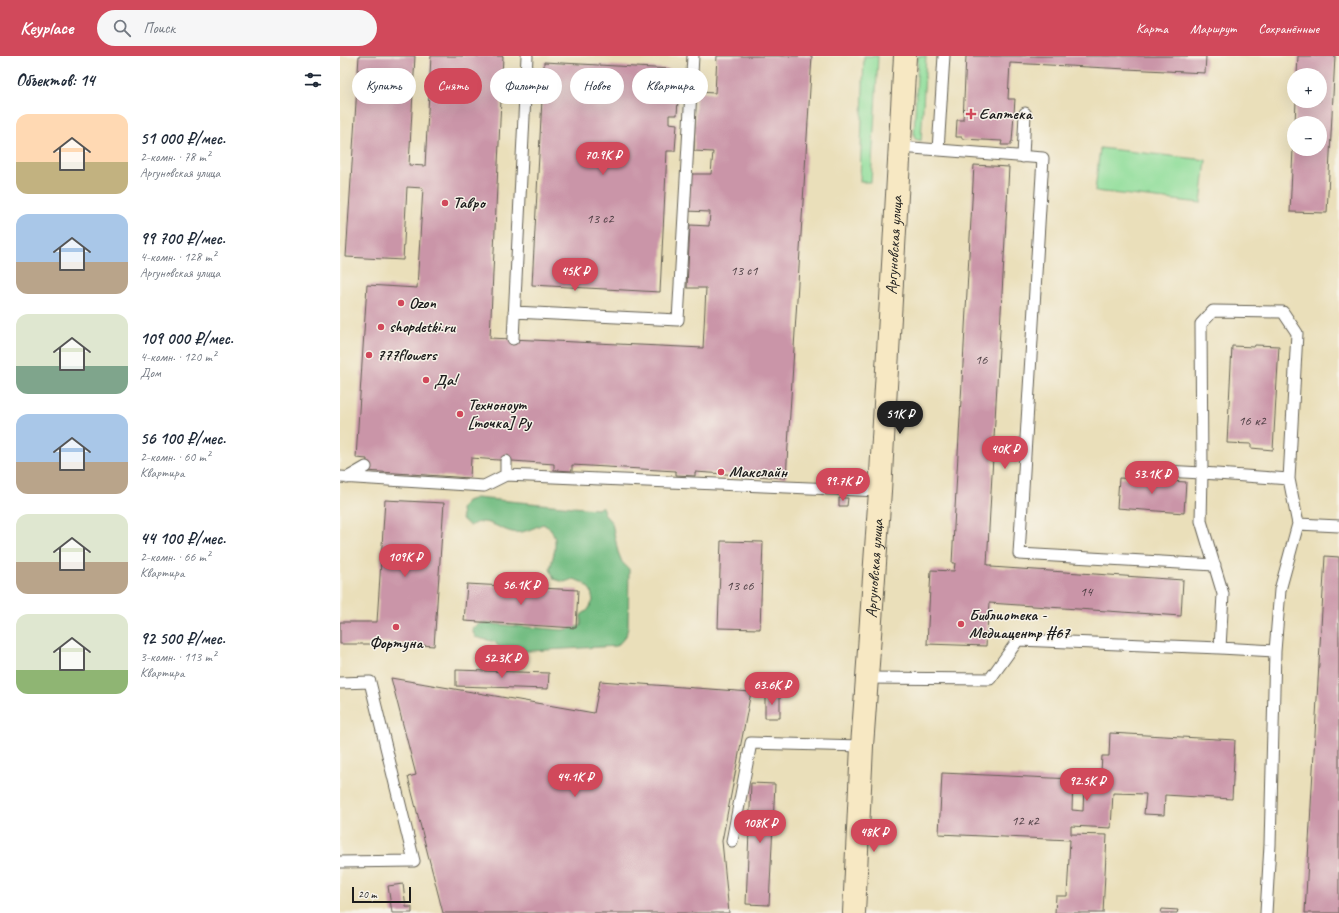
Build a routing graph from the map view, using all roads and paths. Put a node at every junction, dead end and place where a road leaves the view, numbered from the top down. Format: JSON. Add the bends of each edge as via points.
{"nodes":[{"id":1,"x":527,"y":56,"type":"edge"},
{"id":2,"x":693,"y":56,"type":"edge"},
{"id":3,"x":905,"y":56,"type":"edge"},
{"id":4,"x":944,"y":56,"type":"edge"},
{"id":5,"x":1025,"y":113,"type":"dead end"},
{"id":6,"x":900,"y":147,"type":"junction"},
{"id":7,"x":938,"y":150,"type":"junction"},
{"id":8,"x":1023,"y":157,"type":"junction"},
{"id":9,"x":514,"y":312,"type":"junction"},
{"id":10,"x":513,"y":339,"type":"dead end"},
{"id":11,"x":506,"y":461,"type":"dead end"},
{"id":12,"x":366,"y":467,"type":"dead end"},
{"id":13,"x":1146,"y":470,"type":"dead end"},
{"id":14,"x":1202,"y":473,"type":"junction"},
{"id":15,"x":506,"y":475,"type":"junction"},
{"id":16,"x":344,"y":478,"type":"edge"},
{"id":17,"x":1289,"y":479,"type":"junction"},
{"id":18,"x":880,"y":491,"type":"junction"},
{"id":19,"x":1298,"y":524,"type":"junction"},
{"id":20,"x":1339,"y":526,"type":"edge"},
{"id":21,"x":1215,"y":565,"type":"junction"},
{"id":22,"x":1220,"y":648,"type":"junction"},
{"id":23,"x":1275,"y":650,"type":"junction"},
{"id":24,"x":867,"y":678,"type":"junction"},
{"id":25,"x":340,"y":683,"type":"edge"},
{"id":26,"x":862,"y":746,"type":"junction"},
{"id":27,"x":732,"y":841,"type":"dead end"},
{"id":28,"x":340,"y":862,"type":"edge"},
{"id":29,"x":854,"y":913,"type":"edge"},
{"id":30,"x":1266,"y":913,"type":"edge"}],
"edges":[{"from":1,"to":9,"type":"lane"},
{"from":2,"to":9,"type":"lane","via":[[678,320]]},
{"from":3,"to":6,"type":"main road","name":"Аргуновская улица"},
{"from":4,"to":7,"type":"lane"},
{"from":5,"to":8,"type":"lane"},
{"from":6,"to":7,"type":"lane"},
{"from":6,"to":18,"type":"main road","name":"Аргуновская улица"},
{"from":7,"to":8,"type":"lane"},
{"from":8,"to":21,"type":"lane","via":[[1044,158],[1019,554]]},
{"from":9,"to":10,"type":"lane"},
{"from":11,"to":15,"type":"lane"},
{"from":12,"to":16,"type":"lane"},
{"from":13,"to":14,"type":"lane"},
{"from":14,"to":17,"type":"lane"},
{"from":14,"to":17,"type":"lane","via":[[1201,324],[1213,311],[1283,312],[1298,333]]},
{"from":14,"to":21,"type":"lane","via":[[1201,521]]},
{"from":15,"to":16,"type":"lane","via":[[484,486]]},
{"from":15,"to":18,"type":"lane"},
{"from":17,"to":19,"type":"lane"},
{"from":18,"to":24,"type":"main road","name":"Аргуновская улица"},
{"from":19,"to":20,"type":"lane"},
{"from":19,"to":23,"type":"lane","via":[[1280,590]]},
{"from":21,"to":22,"type":"lane","via":[[1223,594]]},
{"from":22,"to":23,"type":"lane"},
{"from":22,"to":24,"type":"lane","via":[[1018,640],[990,679]]},
{"from":23,"to":30,"type":"lane"},
{"from":24,"to":26,"type":"main road","name":"Аргуновская улица"},
{"from":25,"to":28,"type":"lane","via":[[370,682],[414,861]]},
{"from":26,"to":27,"type":"lane","via":[[751,742]]},
{"from":26,"to":29,"type":"main road","name":"Аргуновская улица"}]}
